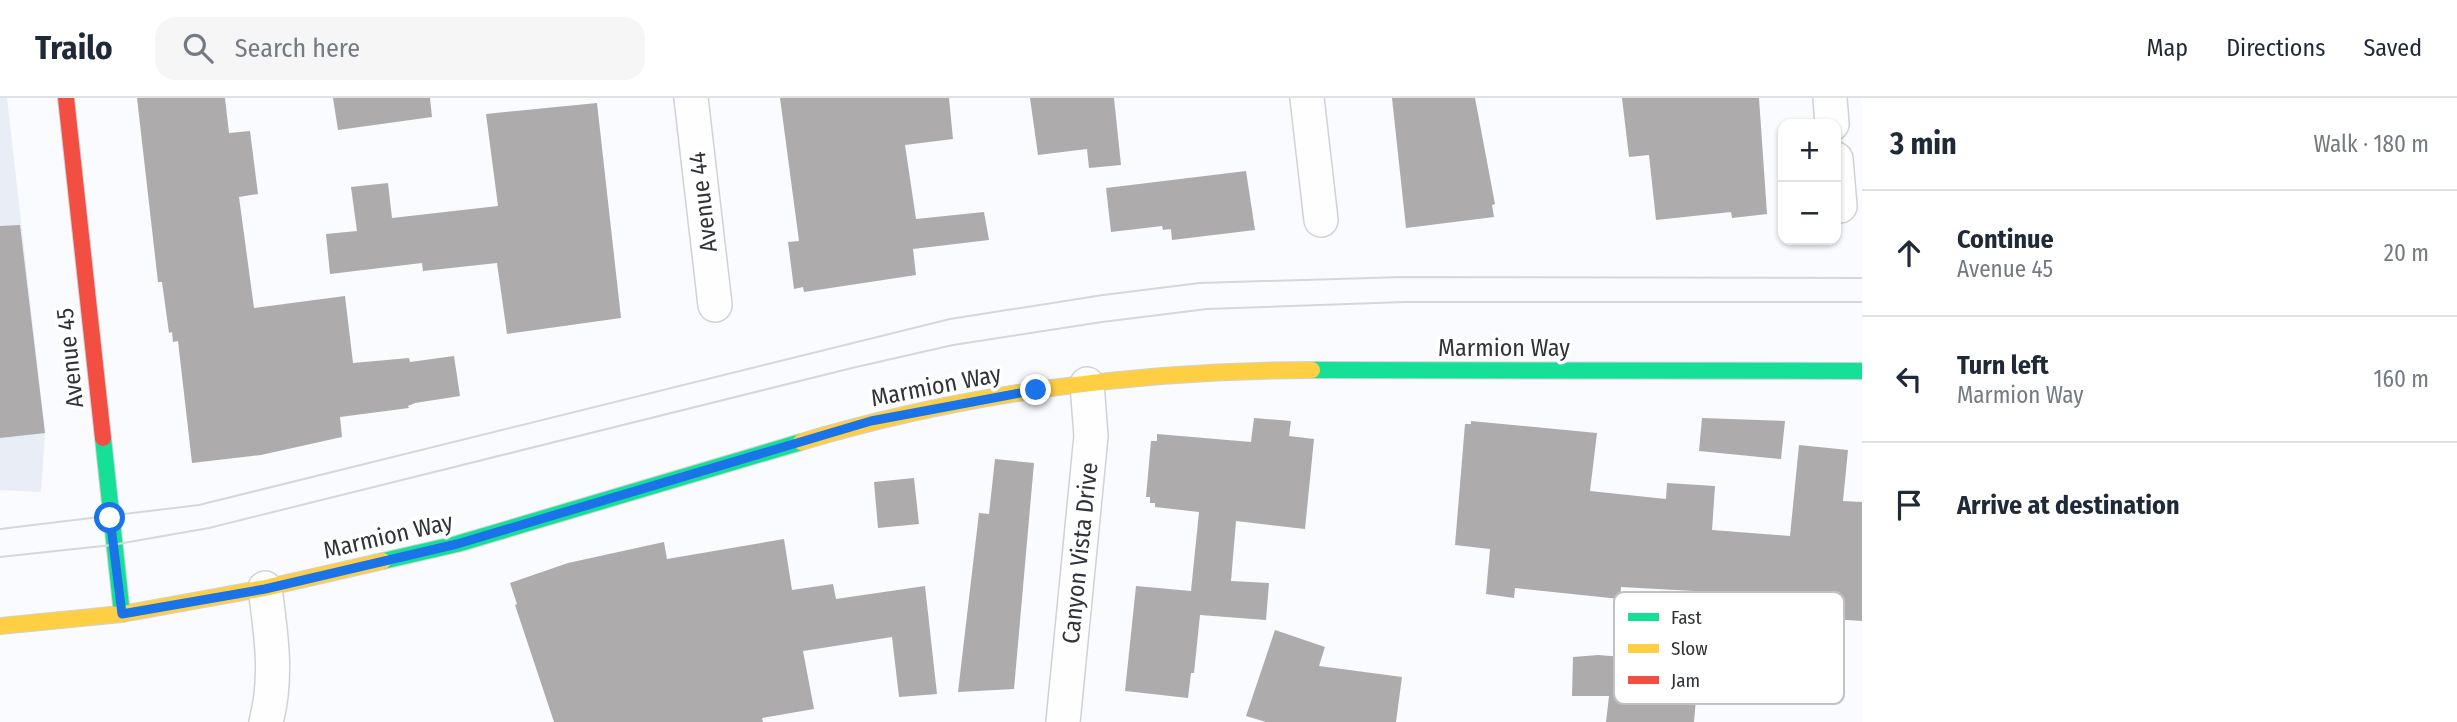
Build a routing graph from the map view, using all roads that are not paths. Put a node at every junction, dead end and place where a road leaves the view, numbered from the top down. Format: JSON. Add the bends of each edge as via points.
{"nodes":[{"id":1,"x":66,"y":98,"type":"edge"},
{"id":2,"x":691,"y":98,"type":"edge"},
{"id":3,"x":1307,"y":98,"type":"edge"},
{"id":4,"x":1830,"y":98,"type":"edge"},
{"id":5,"x":1832,"y":119,"type":"edge"},
{"id":6,"x":1321,"y":220,"type":"dead end"},
{"id":7,"x":715,"y":305,"type":"dead end"},
{"id":8,"x":1862,"y":371,"type":"edge"},
{"id":9,"x":1087,"y":384,"type":"junction"},
{"id":10,"x":265,"y":589,"type":"junction"},
{"id":11,"x":122,"y":614,"type":"junction"},
{"id":12,"x":0,"y":626,"type":"edge"},
{"id":13,"x":266,"y":722,"type":"edge"},
{"id":14,"x":1063,"y":722,"type":"edge"}],
"edges":[{"from":1,"to":11,"type":"street","name":"Avenue 45"},
{"from":2,"to":7,"type":"street","name":"Avenue 44"},
{"from":3,"to":6,"type":"street"},
{"from":4,"to":5,"type":"street"},
{"from":8,"to":9,"type":"street","name":"Marmion Way","via":[[1286,370]]},
{"from":9,"to":10,"type":"street","name":"Marmion Way","via":[[871,421],[457,544]]},
{"from":9,"to":14,"type":"street","name":"Canyon Vista Drive","via":[[1091,436]]},
{"from":10,"to":11,"type":"street","name":"Marmion Way"},
{"from":10,"to":13,"type":"street","via":[[274,655]]},
{"from":11,"to":12,"type":"street","name":"Marmion Way"}]}
